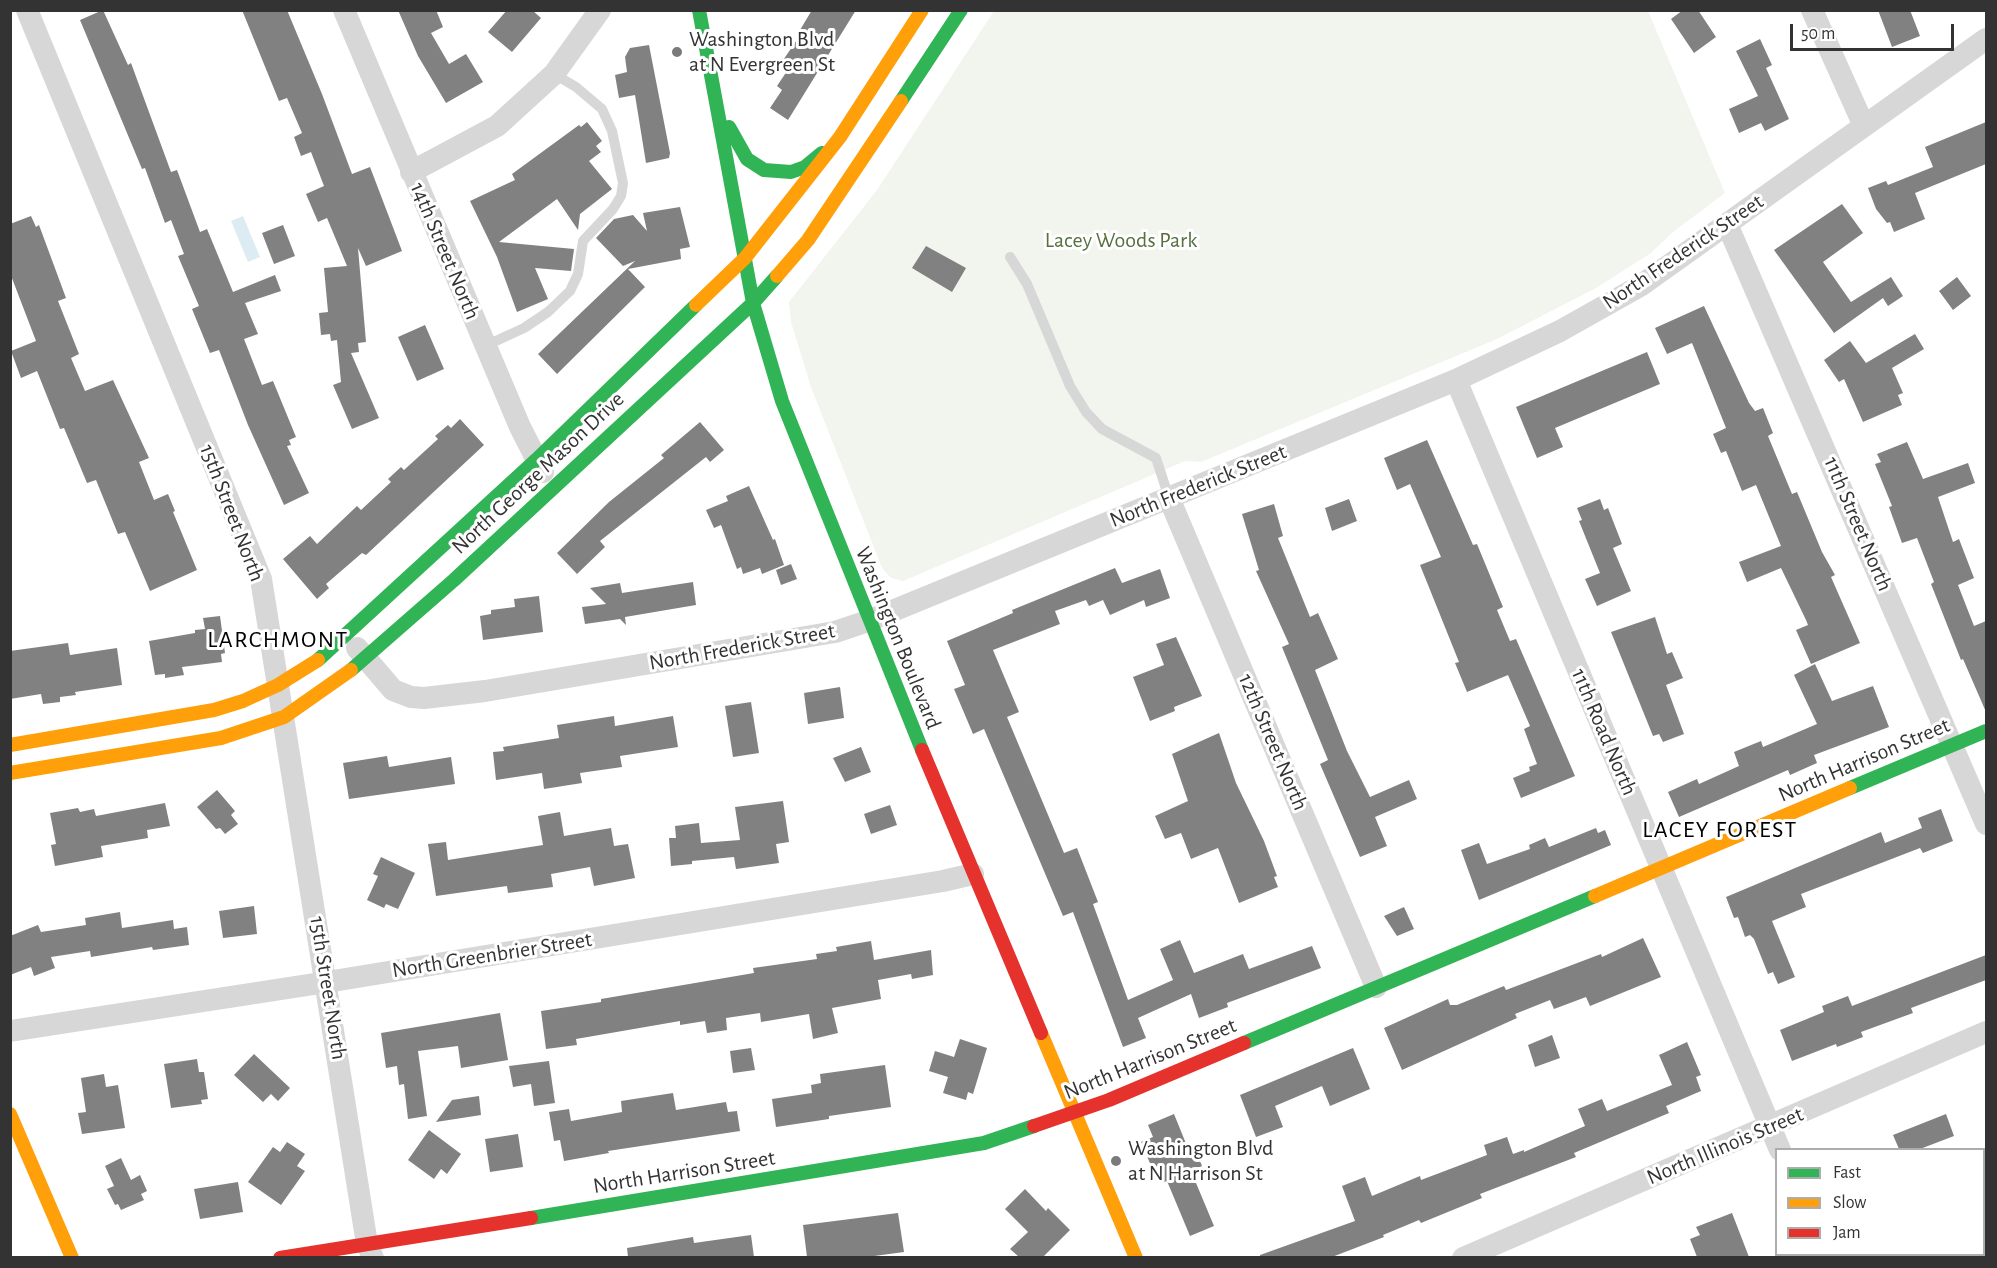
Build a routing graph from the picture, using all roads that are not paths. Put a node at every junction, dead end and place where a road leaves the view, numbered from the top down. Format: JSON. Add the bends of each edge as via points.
{"nodes":[{"id":1,"x":27,"y":10,"type":"edge"},
{"id":2,"x":344,"y":10,"type":"edge"},
{"id":3,"x":600,"y":10,"type":"edge"},
{"id":4,"x":699,"y":10,"type":"edge"},
{"id":5,"x":922,"y":10,"type":"edge"},
{"id":6,"x":961,"y":10,"type":"edge"},
{"id":7,"x":1812,"y":10,"type":"edge"},
{"id":8,"x":1986,"y":39,"type":"edge"},
{"id":9,"x":554,"y":74,"type":"junction"},
{"id":10,"x":715,"y":92,"type":"junction"},
{"id":11,"x":1864,"y":126,"type":"junction"},
{"id":12,"x":840,"y":137,"type":"junction"},
{"id":13,"x":411,"y":172,"type":"junction"},
{"id":14,"x":1727,"y":224,"type":"junction"},
{"id":15,"x":1010,"y":257,"type":"dead end"},
{"id":16,"x":745,"y":258,"type":"junction"},
{"id":17,"x":753,"y":303,"type":"junction"},
{"id":18,"x":485,"y":346,"type":"junction"},
{"id":19,"x":1456,"y":380,"type":"junction"},
{"id":20,"x":536,"y":460,"type":"junction"},
{"id":21,"x":553,"y":488,"type":"junction"},
{"id":22,"x":1170,"y":498,"type":"junction"},
{"id":23,"x":868,"y":621,"type":"junction"},
{"id":24,"x":348,"y":636,"type":"junction"},
{"id":25,"x":365,"y":658,"type":"junction"},
{"id":26,"x":278,"y":685,"type":"junction"},
{"id":27,"x":284,"y":717,"type":"junction"},
{"id":28,"x":1986,"y":731,"type":"edge"},
{"id":29,"x":10,"y":745,"type":"edge"},
{"id":30,"x":1954,"y":745,"type":"junction"},
{"id":31,"x":10,"y":773,"type":"edge"},
{"id":32,"x":1986,"y":824,"type":"edge"},
{"id":33,"x":1661,"y":870,"type":"junction"},
{"id":34,"x":973,"y":874,"type":"junction"},
{"id":35,"x":327,"y":982,"type":"junction"},
{"id":36,"x":1376,"y":987,"type":"junction"},
{"id":37,"x":10,"y":1031,"type":"edge"},
{"id":38,"x":1986,"y":1032,"type":"edge"},
{"id":39,"x":1075,"y":1113,"type":"junction"},
{"id":40,"x":10,"y":1114,"type":"edge"},
{"id":41,"x":1770,"y":1127,"type":"junction"},
{"id":42,"x":1780,"y":1148,"type":"edge"},
{"id":43,"x":370,"y":1251,"type":"edge"},
{"id":44,"x":72,"y":1257,"type":"edge"},
{"id":45,"x":280,"y":1257,"type":"edge"},
{"id":46,"x":1136,"y":1257,"type":"edge"},
{"id":47,"x":1463,"y":1257,"type":"edge"}],
"edges":[{"from":1,"to":26,"type":"street","name":"15th Street North","via":[[261,579]]},
{"from":2,"to":13,"type":"street","name":"14th Street North"},
{"from":3,"to":9,"type":"street"},
{"from":4,"to":10,"type":"main road","name":"Washington Boulevard"},
{"from":5,"to":12,"type":"main road","name":"North George Mason Drive"},
{"from":6,"to":17,"type":"main road","name":"North George Mason Drive","via":[[808,240]]},
{"from":7,"to":11,"type":"street"},
{"from":8,"to":11,"type":"street","name":"North Frederick Street"},
{"from":9,"to":13,"type":"street","via":[[497,126]]},
{"from":9,"to":18,"type":"lane","via":[[602,109],[612,131],[621,196],[583,241],[578,274],[570,291],[524,328]]},
{"from":10,"to":12,"type":"main road","via":[[735,138],[757,168],[780,173],[805,167]]},
{"from":10,"to":16,"type":"main road","name":"Washington Boulevard"},
{"from":11,"to":14,"type":"street","name":"North Frederick Street"},
{"from":12,"to":16,"type":"main road","name":"North George Mason Drive"},
{"from":13,"to":18,"type":"street","name":"14th Street North"},
{"from":14,"to":19,"type":"street","name":"North Frederick Street","via":[[1640,286],[1560,331]]},
{"from":14,"to":30,"type":"street","name":"11th Street North"},
{"from":15,"to":22,"type":"lane","via":[[1027,285],[1070,387],[1086,412],[1102,429],[1156,458]]},
{"from":16,"to":17,"type":"main road","name":"Washington Boulevard"},
{"from":16,"to":20,"type":"main road","name":"North George Mason Drive"},
{"from":17,"to":21,"type":"main road","name":"North George Mason Drive"},
{"from":17,"to":23,"type":"main road","name":"Washington Boulevard","via":[[782,401]]},
{"from":18,"to":20,"type":"street","name":"14th Street North"},
{"from":19,"to":22,"type":"street","name":"North Frederick Street"},
{"from":19,"to":33,"type":"street","name":"11th Road North"},
{"from":20,"to":21,"type":"street","name":"14th Street North"},
{"from":20,"to":24,"type":"main road","name":"North George Mason Drive"},
{"from":21,"to":25,"type":"main road","name":"North George Mason Drive"},
{"from":22,"to":23,"type":"street","name":"North Frederick Street"},
{"from":22,"to":36,"type":"street","name":"12th Street North"},
{"from":23,"to":25,"type":"street","name":"North Frederick Street","via":[[836,632],[430,698],[411,697],[393,690]]},
{"from":23,"to":34,"type":"main road","name":"Washington Boulevard"},
{"from":24,"to":25,"type":"street","name":"North Frederick Street"},
{"from":24,"to":26,"type":"main road","name":"North George Mason Drive"},
{"from":25,"to":27,"type":"main road","name":"North George Mason Drive"},
{"from":26,"to":27,"type":"street","name":"15th Street North"},
{"from":26,"to":29,"type":"main road","name":"North George Mason Drive","via":[[243,701],[185,717]]},
{"from":27,"to":31,"type":"main road","name":"North George Mason Drive","via":[[196,744]]},
{"from":27,"to":35,"type":"street","name":"15th Street North"},
{"from":28,"to":30,"type":"main road","name":"North Harrison Street"},
{"from":30,"to":32,"type":"street","name":"11th Street North"},
{"from":30,"to":33,"type":"main road","name":"North Harrison Street"},
{"from":33,"to":36,"type":"main road","name":"North Harrison Street"},
{"from":33,"to":41,"type":"street","name":"11th Road North"},
{"from":34,"to":35,"type":"street","name":"North Greenbrier Street"},
{"from":34,"to":39,"type":"main road","name":"Washington Boulevard"},
{"from":35,"to":37,"type":"street","name":"North Greenbrier Street"},
{"from":35,"to":43,"type":"street","name":"15th Street North"},
{"from":36,"to":39,"type":"main road","name":"North Harrison Street"},
{"from":38,"to":41,"type":"street","name":"North Illinois Street"},
{"from":39,"to":43,"type":"main road","name":"North Harrison Street","via":[[984,1143]]},
{"from":39,"to":46,"type":"main road","name":"Washington Boulevard"},
{"from":40,"to":44,"type":"main road"},
{"from":41,"to":42,"type":"street","name":"11th Road North"},
{"from":41,"to":47,"type":"street","name":"North Illinois Street"},
{"from":43,"to":45,"type":"main road","name":"North Harrison Street"}]}
